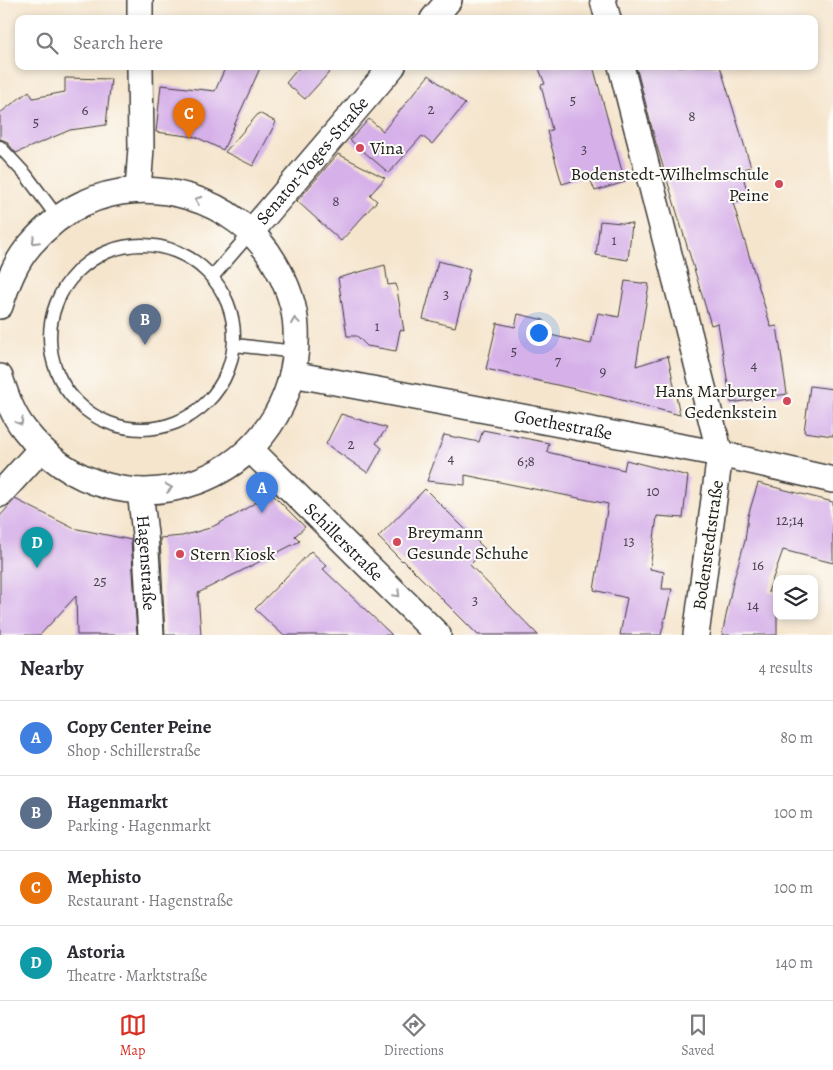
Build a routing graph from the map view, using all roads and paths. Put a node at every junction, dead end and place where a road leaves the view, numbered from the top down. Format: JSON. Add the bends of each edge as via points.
{"nodes":[{"id":1,"x":140,"y":0,"type":"edge"},
{"id":2,"x":449,"y":0,"type":"edge"},
{"id":3,"x":603,"y":0,"type":"edge"},
{"id":4,"x":140,"y":15,"type":"edge"},
{"id":5,"x":436,"y":15,"type":"edge"},
{"id":6,"x":607,"y":15,"type":"edge"},
{"id":7,"x":140,"y":70,"type":"edge"},
{"id":8,"x":389,"y":70,"type":"edge"},
{"id":9,"x":622,"y":70,"type":"edge"},
{"id":10,"x":0,"y":147,"type":"edge"},
{"id":11,"x":138,"y":190,"type":"junction"},
{"id":12,"x":58,"y":218,"type":"junction"},
{"id":13,"x":251,"y":232,"type":"junction"},
{"id":14,"x":213,"y":276,"type":"junction"},
{"id":15,"x":0,"y":306,"type":"edge"},
{"id":16,"x":235,"y":345,"type":"junction"},
{"id":17,"x":294,"y":363,"type":"junction"},
{"id":18,"x":0,"y":377,"type":"edge"},
{"id":19,"x":42,"y":449,"type":"junction"},
{"id":20,"x":250,"y":449,"type":"junction"},
{"id":21,"x":720,"y":454,"type":"junction"},
{"id":22,"x":833,"y":480,"type":"edge"},
{"id":23,"x":140,"y":491,"type":"junction"},
{"id":24,"x":0,"y":494,"type":"edge"},
{"id":25,"x":151,"y":635,"type":"edge"},
{"id":26,"x":438,"y":635,"type":"edge"},
{"id":27,"x":696,"y":635,"type":"edge"}],
"edges":[{"from":1,"to":4,"type":"street"},
{"from":2,"to":5,"type":"street"},
{"from":3,"to":6,"type":"street"},
{"from":7,"to":11,"type":"street"},
{"from":8,"to":13,"type":"street","name":"Senator-Voges-Straße"},
{"from":9,"to":21,"type":"street"},
{"from":10,"to":12,"type":"lane"},
{"from":11,"to":12,"type":"street","via":[[109,194]]},
{"from":13,"to":11,"type":"street","one_way":true,"via":[[226,213],[198,199],[169,192]]},
{"from":12,"to":15,"type":"street","one_way":true,"via":[[30,245],[9,278]]},
{"from":13,"to":14,"type":"lane"},
{"from":17,"to":13,"type":"street","one_way":true,"via":[[296,326],[291,300],[282,275]]},
{"from":14,"to":16,"type":"lane","via":[[226,297],[233,320]]},
{"from":14,"to":16,"type":"lane","via":[[191,258],[166,247],[138,244],[110,250],[86,264],[66,284],[54,310],[50,337],[54,365],[67,390],[86,411],[102,420],[138,429],[167,426],[192,415],[213,396],[228,372]]},
{"from":16,"to":17,"type":"lane"},
{"from":17,"to":20,"type":"street","via":[[283,402],[269,427]]},
{"from":17,"to":21,"type":"street","name":"Goethestraße"},
{"from":18,"to":19,"type":"street","one_way":true,"via":[[8,402],[22,427]]},
{"from":19,"to":23,"type":"street","via":[[87,479]]},
{"from":19,"to":24,"type":"street"},
{"from":23,"to":20,"type":"street","one_way":true,"via":[[170,489],[199,481],[226,468]]},
{"from":20,"to":26,"type":"street","name":"Schillerstraße","one_way":true},
{"from":21,"to":22,"type":"street","name":"Goethestraße"},
{"from":21,"to":27,"type":"street","name":"Bodenstedtstraße"},
{"from":23,"to":25,"type":"street","name":"Hagenstraße"}]}
